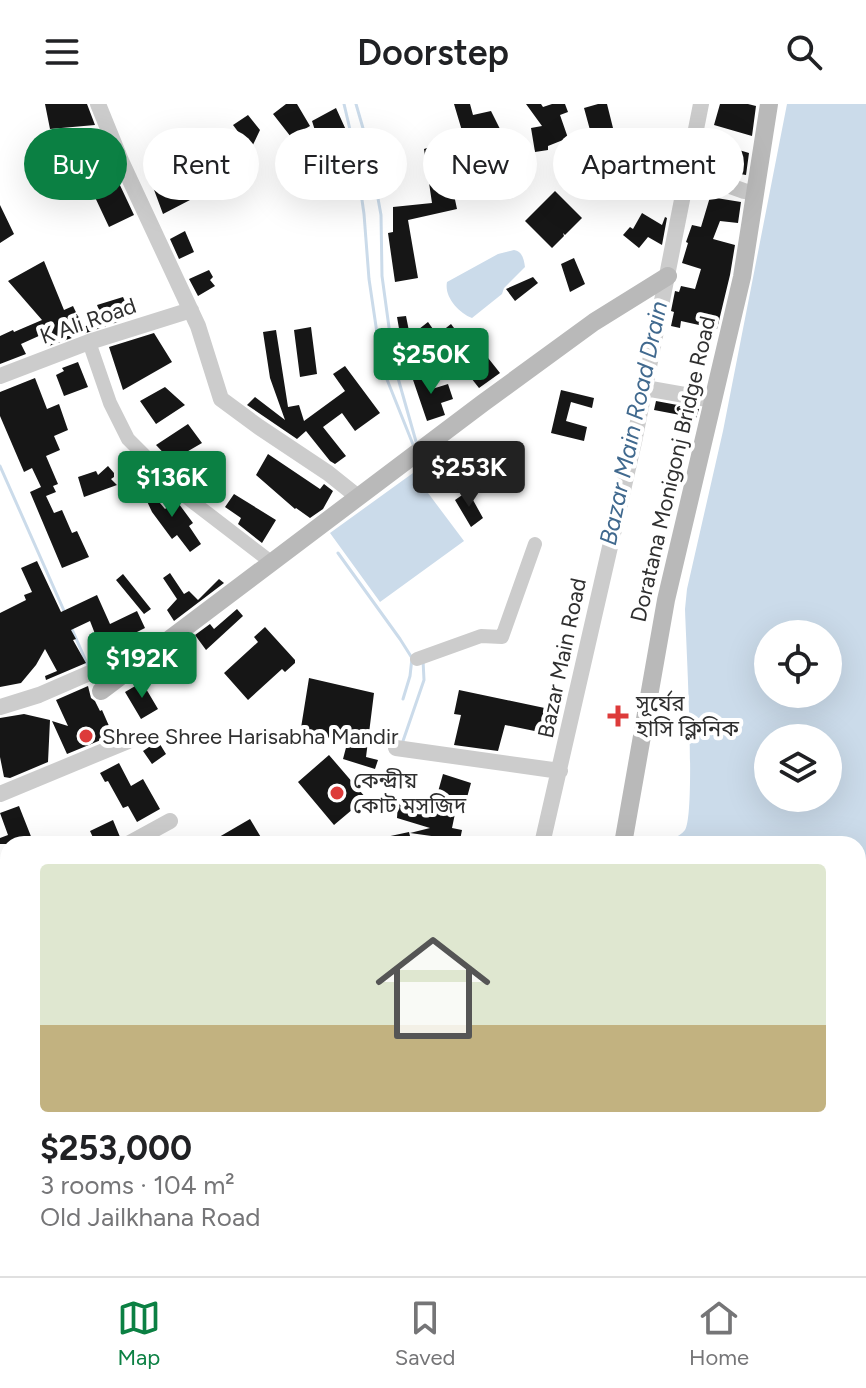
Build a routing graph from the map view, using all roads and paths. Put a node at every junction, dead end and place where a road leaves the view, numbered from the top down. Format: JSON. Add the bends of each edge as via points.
{"nodes":[{"id":1,"x":98,"y":104,"type":"edge"},
{"id":2,"x":701,"y":104,"type":"edge"},
{"id":3,"x":769,"y":104,"type":"edge"},
{"id":4,"x":696,"y":128,"type":"edge"},
{"id":5,"x":744,"y":191,"type":"edge"},
{"id":6,"x":755,"y":193,"type":"junction"},
{"id":7,"x":682,"y":200,"type":"edge"},
{"id":8,"x":668,"y":276,"type":"junction"},
{"id":9,"x":191,"y":310,"type":"junction"},
{"id":10,"x":89,"y":342,"type":"junction"},
{"id":11,"x":0,"y":376,"type":"edge"},
{"id":12,"x":645,"y":388,"type":"junction"},
{"id":13,"x":713,"y":400,"type":"junction"},
{"id":14,"x":358,"y":497,"type":"junction"},
{"id":15,"x":535,"y":544,"type":"dead end"},
{"id":16,"x":271,"y":562,"type":"junction"},
{"id":17,"x":417,"y":659,"type":"dead end"},
{"id":18,"x":92,"y":672,"type":"dead end"},
{"id":19,"x":101,"y":691,"type":"dead end"},
{"id":20,"x":0,"y":707,"type":"edge"},
{"id":21,"x":128,"y":741,"type":"dead end"},
{"id":22,"x":396,"y":748,"type":"dead end"},
{"id":23,"x":560,"y":771,"type":"junction"},
{"id":24,"x":0,"y":794,"type":"edge"},
{"id":25,"x":170,"y":821,"type":"dead end"},
{"id":26,"x":143,"y":836,"type":"edge"},
{"id":27,"x":544,"y":836,"type":"edge"},
{"id":28,"x":624,"y":836,"type":"edge"}],
"edges":[{"from":1,"to":9,"type":"street"},
{"from":2,"to":4,"type":"street","name":"Bazar Main Road"},
{"from":3,"to":6,"type":"main road","name":"Doratana Monigonj Bridge Road"},
{"from":5,"to":6,"type":"street"},
{"from":6,"to":13,"type":"main road","name":"Doratana Monigonj Bridge Road"},
{"from":7,"to":8,"type":"street","name":"Bazar Main Road"},
{"from":8,"to":12,"type":"street","name":"Bazar Main Road"},
{"from":8,"to":14,"type":"main road","via":[[594,322]]},
{"from":9,"to":10,"type":"street","name":"K Ali Road"},
{"from":9,"to":14,"type":"street","via":[[221,399]]},
{"from":10,"to":11,"type":"street","name":"K Ali Road"},
{"from":10,"to":16,"type":"street","via":[[128,439],[185,496]]},
{"from":12,"to":13,"type":"street"},
{"from":12,"to":23,"type":"street","name":"Bazar Main Road"},
{"from":13,"to":28,"type":"main road","name":"Doratana Monigonj Bridge Road","via":[[666,600]]},
{"from":14,"to":16,"type":"main road"},
{"from":15,"to":17,"type":"street","via":[[502,637],[481,636]]},
{"from":16,"to":19,"type":"main road"},
{"from":18,"to":20,"type":"street"},
{"from":21,"to":24,"type":"street"},
{"from":22,"to":23,"type":"street"},
{"from":23,"to":27,"type":"street","name":"Bazar Main Road"},
{"from":25,"to":26,"type":"street"}]}
